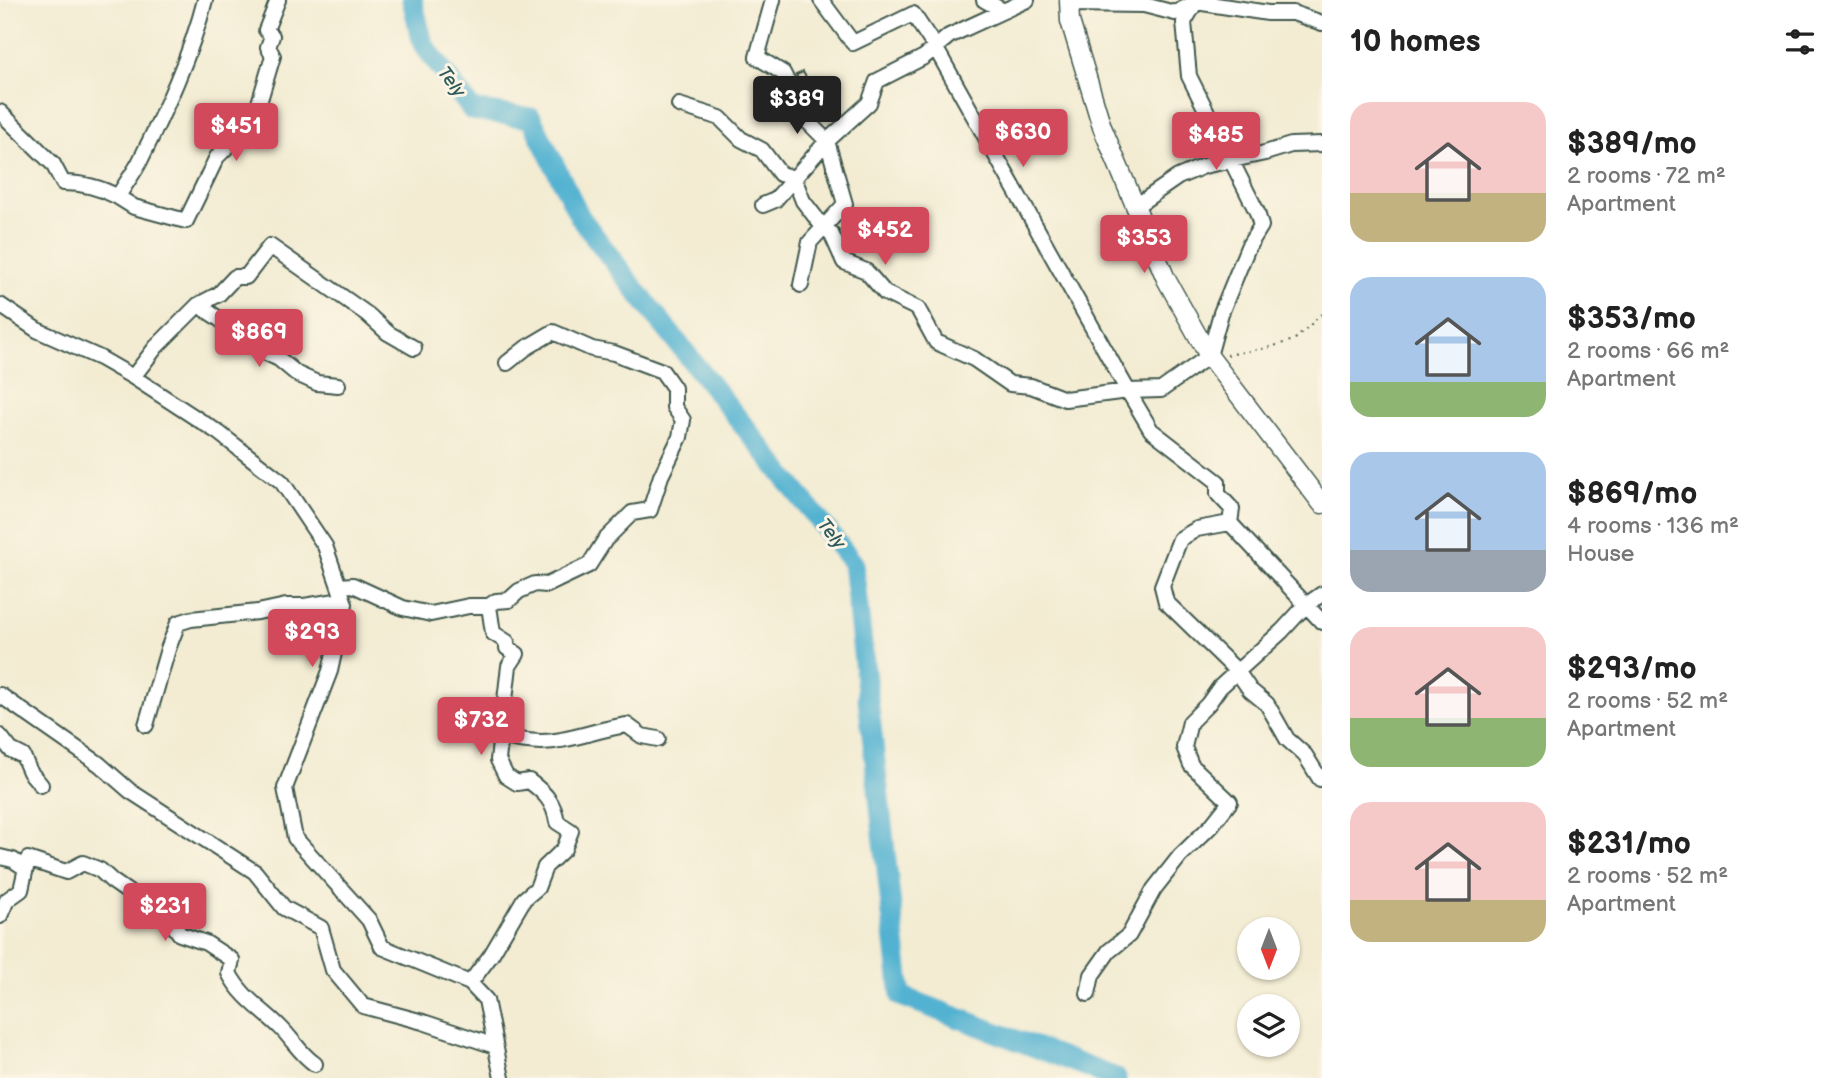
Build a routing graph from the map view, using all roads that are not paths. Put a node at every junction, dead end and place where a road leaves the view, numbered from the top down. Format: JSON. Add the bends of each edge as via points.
{"nodes":[{"id":1,"x":205,"y":0,"type":"edge"},
{"id":2,"x":278,"y":0,"type":"edge"},
{"id":3,"x":773,"y":0,"type":"edge"},
{"id":4,"x":821,"y":0,"type":"edge"},
{"id":5,"x":984,"y":0,"type":"edge"},
{"id":6,"x":1027,"y":0,"type":"edge"},
{"id":7,"x":1196,"y":1,"type":"edge"},
{"id":8,"x":1069,"y":2,"type":"edge"},
{"id":9,"x":1002,"y":10,"type":"junction"},
{"id":10,"x":1322,"y":23,"type":"edge"},
{"id":11,"x":935,"y":47,"type":"junction"},
{"id":12,"x":679,"y":105,"type":"dead end"},
{"id":13,"x":0,"y":112,"type":"edge"},
{"id":14,"x":827,"y":141,"type":"junction"},
{"id":15,"x":1322,"y":144,"type":"edge"},
{"id":16,"x":1230,"y":161,"type":"junction"},
{"id":17,"x":794,"y":178,"type":"junction"},
{"id":18,"x":118,"y":198,"type":"junction"},
{"id":19,"x":763,"y":205,"type":"dead end"},
{"id":20,"x":1136,"y":206,"type":"junction"},
{"id":21,"x":823,"y":227,"type":"junction"},
{"id":22,"x":802,"y":285,"type":"dead end"},
{"id":23,"x":0,"y":305,"type":"edge"},
{"id":24,"x":198,"y":306,"type":"junction"},
{"id":25,"x":414,"y":348,"type":"dead end"},
{"id":26,"x":1209,"y":356,"type":"junction"},
{"id":27,"x":507,"y":363,"type":"dead end"},
{"id":28,"x":133,"y":377,"type":"junction"},
{"id":29,"x":338,"y":385,"type":"dead end"},
{"id":30,"x":1128,"y":391,"type":"junction"},
{"id":31,"x":1322,"y":504,"type":"edge"},
{"id":32,"x":1230,"y":523,"type":"junction"},
{"id":33,"x":339,"y":586,"type":"junction"},
{"id":34,"x":1322,"y":594,"type":"edge"},
{"id":35,"x":345,"y":604,"type":"junction"},
{"id":36,"x":1306,"y":605,"type":"junction"},
{"id":37,"x":489,"y":607,"type":"junction"},
{"id":38,"x":1322,"y":622,"type":"edge"},
{"id":39,"x":1237,"y":671,"type":"junction"},
{"id":40,"x":0,"y":695,"type":"edge"},
{"id":41,"x":146,"y":725,"type":"dead end"},
{"id":42,"x":0,"y":736,"type":"edge"},
{"id":43,"x":501,"y":736,"type":"junction"},
{"id":44,"x":658,"y":740,"type":"dead end"},
{"id":45,"x":1320,"y":779,"type":"dead end"},
{"id":46,"x":41,"y":785,"type":"dead end"},
{"id":47,"x":0,"y":857,"type":"edge"},
{"id":48,"x":25,"y":868,"type":"junction"},
{"id":49,"x":0,"y":916,"type":"edge"},
{"id":50,"x":470,"y":983,"type":"junction"},
{"id":51,"x":1087,"y":994,"type":"dead end"},
{"id":52,"x":495,"y":1046,"type":"junction"},
{"id":53,"x":315,"y":1064,"type":"dead end"},
{"id":54,"x":502,"y":1078,"type":"edge"}],
"edges":[{"from":1,"to":18,"type":"street","via":[[168,100]]},
{"from":2,"to":18,"type":"street","via":[[266,30],[272,36],[268,47],[273,56],[254,120],[217,157],[186,221]]},
{"from":3,"to":14,"type":"street","via":[[757,57],[783,73],[807,121]]},
{"from":4,"to":11,"type":"street","via":[[853,43],[913,15]]},
{"from":5,"to":9,"type":"street"},
{"from":6,"to":9,"type":"street"},
{"from":7,"to":8,"type":"street","via":[[1175,13],[1144,5]]},
{"from":7,"to":10,"type":"street","via":[[1293,13]]},
{"from":7,"to":16,"type":"street","via":[[1185,22],[1189,76]]},
{"from":8,"to":20,"type":"street","via":[[1070,21],[1102,127]]},
{"from":9,"to":11,"type":"street"},
{"from":11,"to":14,"type":"street","via":[[877,81],[869,103]]},
{"from":11,"to":30,"type":"street"},
{"from":12,"to":17,"type":"street","via":[[720,118],[741,139],[762,150],[780,174]]},
{"from":13,"to":18,"type":"street","via":[[53,164],[63,183],[103,189]]},
{"from":14,"to":17,"type":"street"},
{"from":14,"to":21,"type":"street","via":[[845,204]]},
{"from":15,"to":16,"type":"street","via":[[1291,145]]},
{"from":16,"to":20,"type":"street","via":[[1178,177]]},
{"from":16,"to":26,"type":"street","via":[[1261,226],[1248,247]]},
{"from":17,"to":19,"type":"street","via":[[775,200]]},
{"from":17,"to":21,"type":"street","via":[[803,201]]},
{"from":20,"to":26,"type":"street","via":[[1166,279]]},
{"from":21,"to":22,"type":"street","via":[[810,242]]},
{"from":21,"to":30,"type":"street","via":[[831,233],[844,262],[866,271],[885,293],[918,309],[936,342],[974,359],[1010,384],[1031,386],[1065,399]]},
{"from":23,"to":28,"type":"street","via":[[37,330]]},
{"from":24,"to":25,"type":"street","via":[[219,294],[235,277],[246,277],[270,246]]},
{"from":24,"to":28,"type":"street"},
{"from":24,"to":29,"type":"street","via":[[297,374],[317,383]]},
{"from":26,"to":30,"type":"street","via":[[1161,390]]},
{"from":26,"to":31,"type":"street"},
{"from":27,"to":37,"type":"street","via":[[553,332],[662,371],[674,388],[674,407],[683,420],[650,510],[632,513],[605,540],[589,565]]},
{"from":28,"to":33,"type":"street","via":[[219,433],[282,482],[325,546]]},
{"from":30,"to":32,"type":"street","via":[[1151,430],[1218,482],[1218,494],[1232,509]]},
{"from":32,"to":36,"type":"street"},
{"from":32,"to":39,"type":"street","via":[[1198,529],[1180,539],[1162,586],[1166,602]]},
{"from":33,"to":35,"type":"street"},
{"from":33,"to":37,"type":"street","via":[[353,585],[403,608],[431,614]]},
{"from":34,"to":36,"type":"street"},
{"from":35,"to":41,"type":"street","via":[[286,606],[178,623]]},
{"from":35,"to":50,"type":"street","via":[[330,671],[285,788],[295,838],[369,920],[382,947]]},
{"from":36,"to":38,"type":"street"},
{"from":36,"to":39,"type":"street"},
{"from":37,"to":43,"type":"street","via":[[493,634],[517,654],[509,666]]},
{"from":39,"to":45,"type":"street","via":[[1267,705],[1287,740],[1306,755]]},
{"from":39,"to":51,"type":"street","via":[[1191,722],[1184,747],[1191,765],[1230,802],[1154,889],[1129,935],[1109,951],[1092,975]]},
{"from":40,"to":52,"type":"street","via":[[130,791],[255,873],[284,908],[321,928],[333,971],[363,1006]]},
{"from":42,"to":46,"type":"street","via":[[10,750],[23,756]]},
{"from":43,"to":44,"type":"street","via":[[560,741],[626,725]]},
{"from":43,"to":50,"type":"street","via":[[498,761],[506,776],[517,783],[529,781],[544,792],[555,808],[557,822],[571,831],[564,849],[545,867],[537,888],[524,899]]},
{"from":47,"to":48,"type":"street"},
{"from":48,"to":49,"type":"street","via":[[21,890],[7,900]]},
{"from":48,"to":53,"type":"street","via":[[28,859],[66,872],[83,863],[100,870],[171,922],[180,934],[206,943],[232,960],[229,973],[235,985]]},
{"from":50,"to":52,"type":"street","via":[[486,1000]]},
{"from":52,"to":54,"type":"street"}]}
